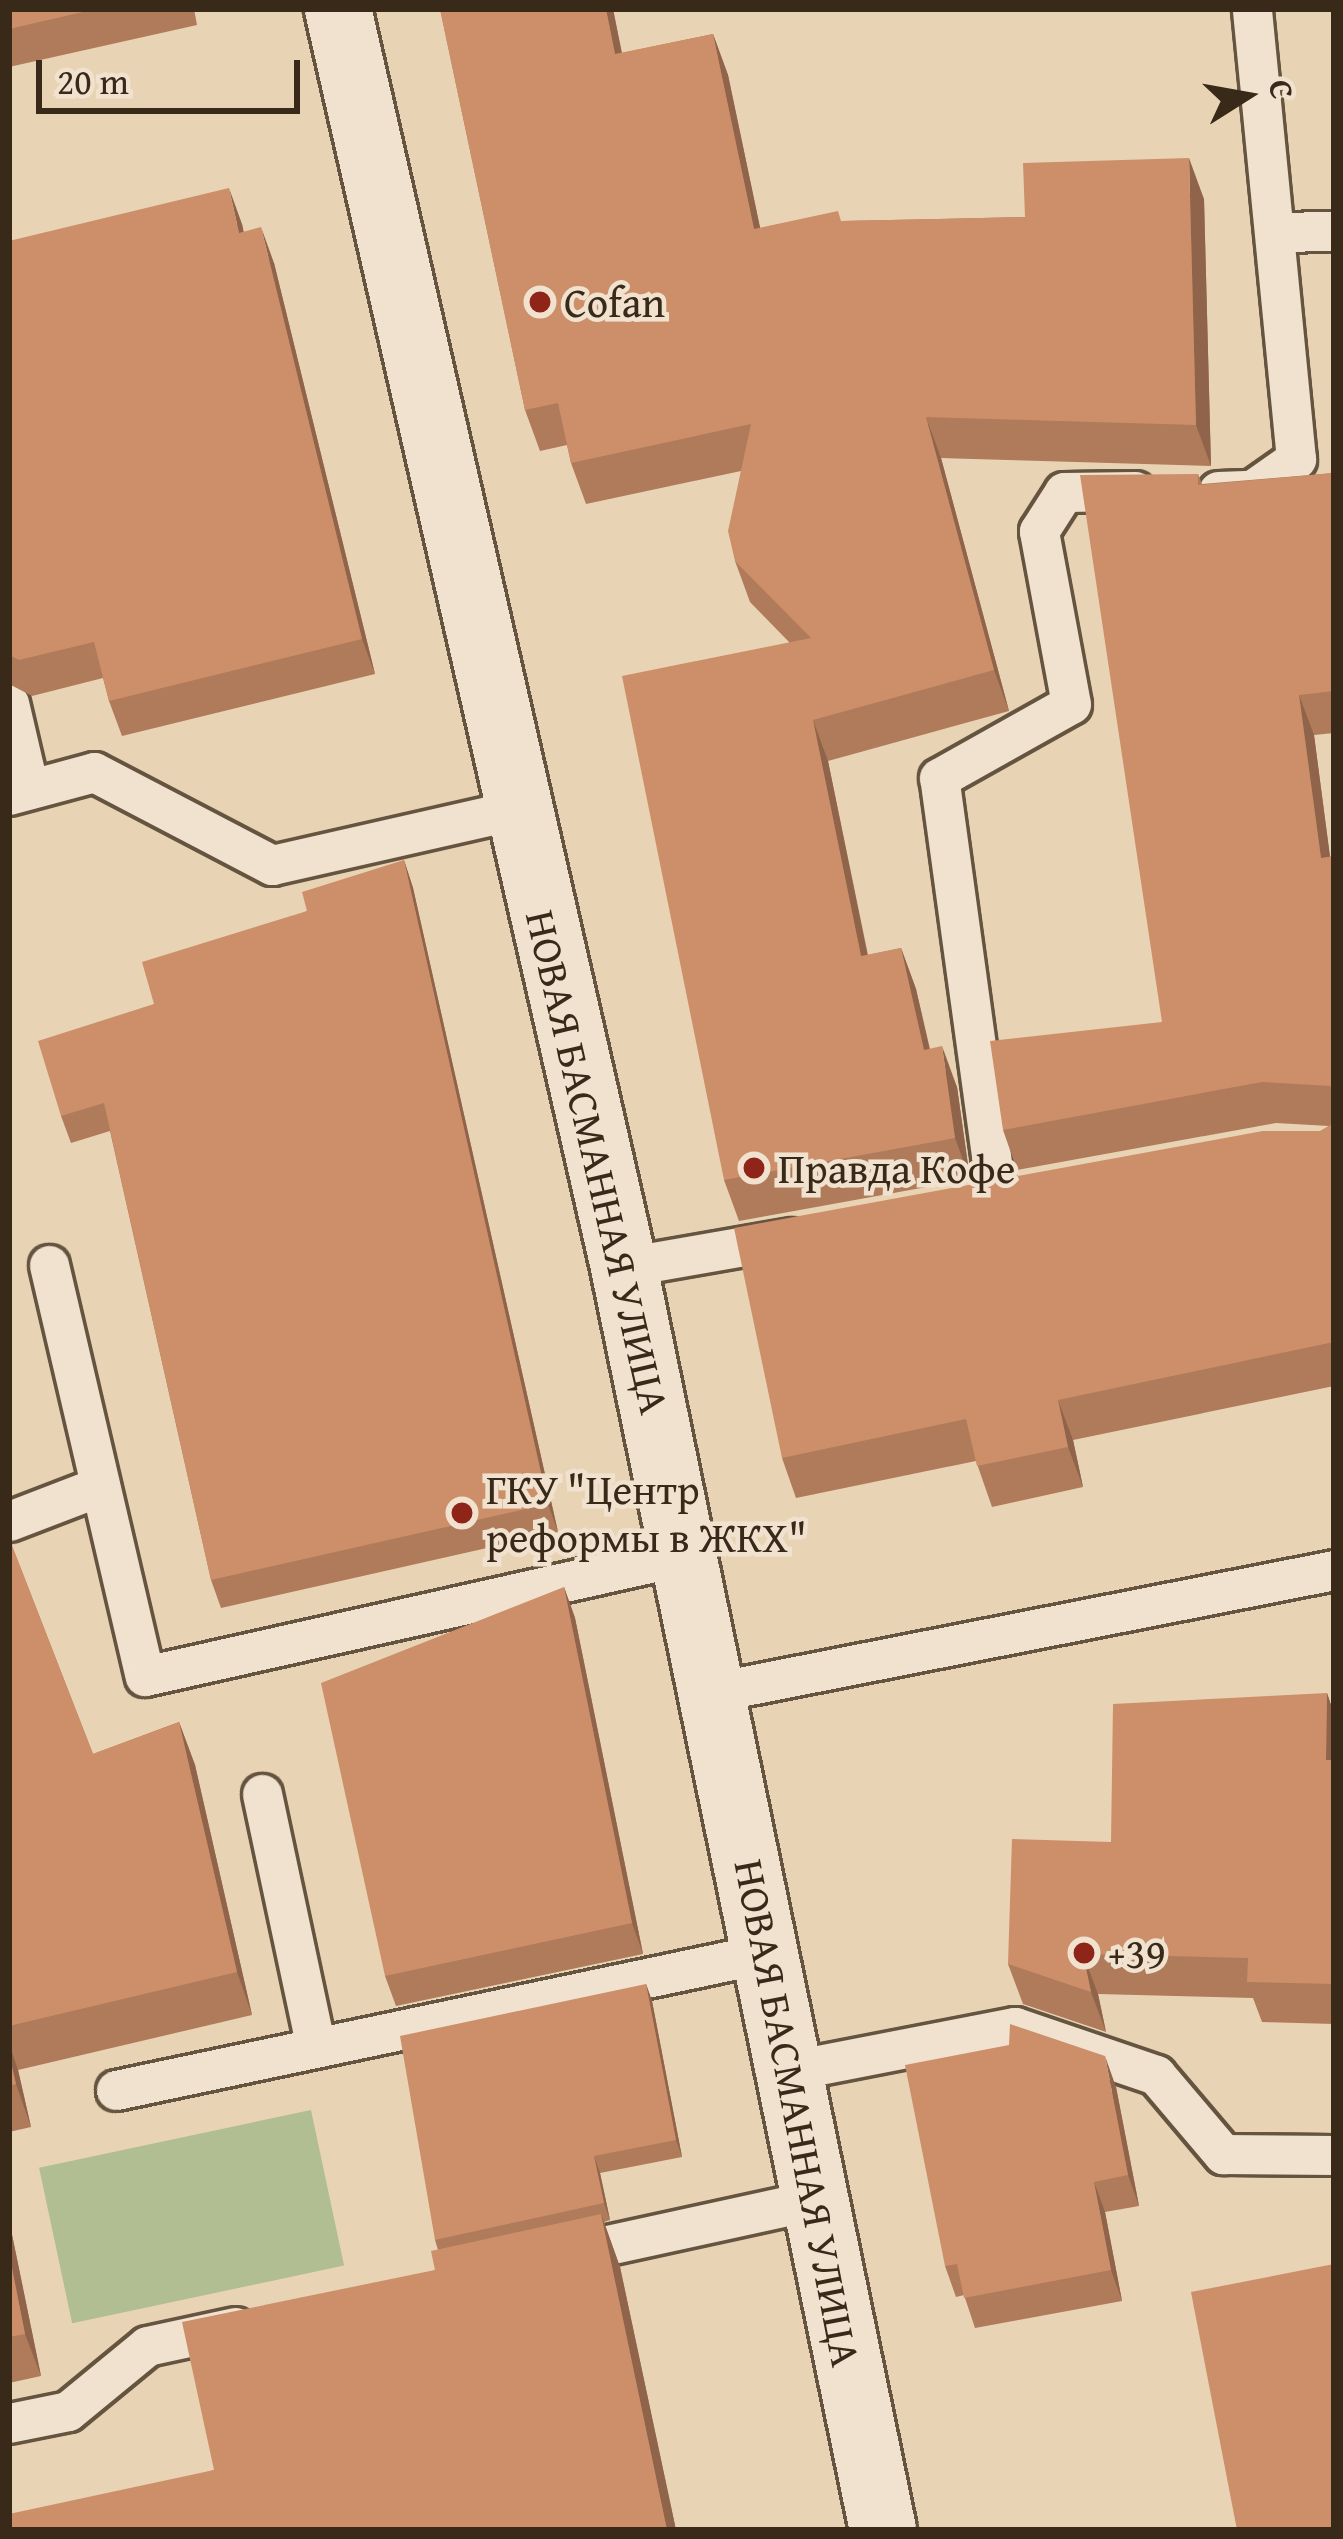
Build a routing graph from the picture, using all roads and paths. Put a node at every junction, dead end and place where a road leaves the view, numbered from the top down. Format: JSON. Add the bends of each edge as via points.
{"nodes":[{"id":1,"x":338,"y":9,"type":"edge"},
{"id":2,"x":1252,"y":9,"type":"edge"},
{"id":3,"x":1334,"y":231,"type":"edge"},
{"id":4,"x":1276,"y":232,"type":"junction"},
{"id":5,"x":9,"y":703,"type":"edge"},
{"id":6,"x":19,"y":792,"type":"edge"},
{"id":7,"x":519,"y":809,"type":"junction"},
{"id":8,"x":1044,"y":1190,"type":"edge"},
{"id":9,"x":997,"y":1199,"type":"junction"},
{"id":10,"x":953,"y":1207,"type":"edge"},
{"id":11,"x":842,"y":1228,"type":"edge"},
{"id":12,"x":49,"y":1265,"type":"dead end"},
{"id":13,"x":624,"y":1267,"type":"junction"},
{"id":14,"x":100,"y":1486,"type":"junction"},
{"id":15,"x":9,"y":1521,"type":"edge"},
{"id":16,"x":685,"y":1555,"type":"junction"},
{"id":17,"x":1334,"y":1570,"type":"edge"},
{"id":18,"x":714,"y":1692,"type":"junction"},
{"id":19,"x":262,"y":1794,"type":"dead end"},
{"id":20,"x":765,"y":1953,"type":"junction"},
{"id":21,"x":315,"y":2044,"type":"junction"},
{"id":22,"x":788,"y":2071,"type":"junction"},
{"id":23,"x":116,"y":2090,"type":"dead end"},
{"id":24,"x":1334,"y":2156,"type":"edge"},
{"id":25,"x":814,"y":2200,"type":"junction"},
{"id":26,"x":526,"y":2263,"type":"edge"},
{"id":27,"x":281,"y":2317,"type":"edge"},
{"id":28,"x":9,"y":2423,"type":"edge"},
{"id":29,"x":883,"y":2530,"type":"edge"}],
"edges":[{"from":1,"to":7,"type":"main road","name":"НОВАЯ БАСМАННАЯ УЛИЦА"},
{"from":2,"to":4,"type":"lane"},
{"from":3,"to":4,"type":"lane"},
{"from":4,"to":9,"type":"lane","via":[[1296,459],[1252,490],[1064,491],[1039,531],[1071,704],[939,778]]},
{"from":5,"to":6,"type":"lane"},
{"from":6,"to":7,"type":"lane","via":[[94,772],[272,865]]},
{"from":7,"to":13,"type":"main road","name":"НОВАЯ БАСМАННАЯ УЛИЦА"},
{"from":8,"to":9,"type":"lane"},
{"from":9,"to":10,"type":"lane"},
{"from":11,"to":13,"type":"lane"},
{"from":12,"to":14,"type":"lane"},
{"from":13,"to":16,"type":"main road","name":"НОВАЯ БАСМАННАЯ УЛИЦА"},
{"from":14,"to":15,"type":"lane"},
{"from":14,"to":16,"type":"lane","via":[[145,1676]]},
{"from":16,"to":18,"type":"main road","name":"НОВАЯ БАСМАННАЯ УЛИЦА"},
{"from":17,"to":18,"type":"lane"},
{"from":18,"to":20,"type":"main road","name":"НОВАЯ БАСМАННАЯ УЛИЦА"},
{"from":19,"to":21,"type":"lane"},
{"from":20,"to":21,"type":"lane"},
{"from":20,"to":22,"type":"main road","name":"НОВАЯ БАСМАННАЯ УЛИЦА"},
{"from":21,"to":23,"type":"lane"},
{"from":22,"to":24,"type":"lane","via":[[1015,2027],[1156,2075],[1223,2154]]},
{"from":22,"to":25,"type":"main road","name":"НОВАЯ БАСМАННАЯ УЛИЦА"},
{"from":25,"to":26,"type":"lane"},
{"from":25,"to":29,"type":"main road","name":"НОВАЯ БАСМАННАЯ УЛИЦА"},
{"from":27,"to":28,"type":"lane","via":[[147,2346],[68,2410]]}]}
